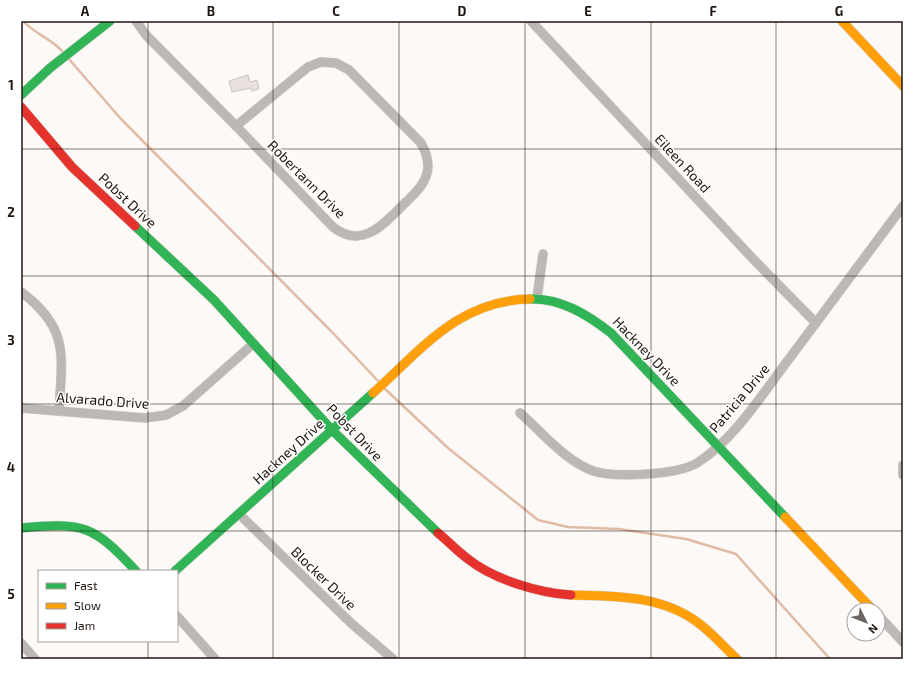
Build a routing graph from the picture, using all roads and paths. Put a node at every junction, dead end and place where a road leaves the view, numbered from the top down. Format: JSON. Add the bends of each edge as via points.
{"nodes":[{"id":1,"x":110,"y":21,"type":"edge"},
{"id":2,"x":136,"y":21,"type":"edge"},
{"id":3,"x":531,"y":21,"type":"edge"},
{"id":4,"x":842,"y":21,"type":"edge"},
{"id":5,"x":903,"y":86,"type":"edge"},
{"id":6,"x":21,"y":95,"type":"edge"},
{"id":7,"x":21,"y":107,"type":"edge"},
{"id":8,"x":236,"y":126,"type":"junction"},
{"id":9,"x":903,"y":206,"type":"edge"},
{"id":10,"x":543,"y":254,"type":"dead end"},
{"id":11,"x":21,"y":292,"type":"edge"},
{"id":12,"x":537,"y":298,"type":"junction"},
{"id":13,"x":816,"y":323,"type":"junction"},
{"id":14,"x":253,"y":344,"type":"junction"},
{"id":15,"x":21,"y":408,"type":"edge"},
{"id":16,"x":59,"y":411,"type":"junction"},
{"id":17,"x":520,"y":413,"type":"dead end"},
{"id":18,"x":332,"y":430,"type":"junction"},
{"id":19,"x":718,"y":445,"type":"junction"},
{"id":20,"x":903,"y":465,"type":"edge"},
{"id":21,"x":903,"y":475,"type":"edge"},
{"id":22,"x":239,"y":514,"type":"junction"},
{"id":23,"x":21,"y":528,"type":"edge"},
{"id":24,"x":135,"y":570,"type":"edge"},
{"id":25,"x":176,"y":570,"type":"edge"},
{"id":26,"x":865,"y":602,"type":"edge"},
{"id":27,"x":178,"y":617,"type":"edge"},
{"id":28,"x":886,"y":624,"type":"edge"},
{"id":29,"x":903,"y":642,"type":"edge"},
{"id":30,"x":21,"y":643,"type":"edge"},
{"id":31,"x":730,"y":657,"type":"edge"},
{"id":32,"x":35,"y":659,"type":"edge"},
{"id":33,"x":215,"y":659,"type":"edge"},
{"id":34,"x":393,"y":659,"type":"edge"}],
"edges":[{"from":1,"to":6,"type":"street"},
{"from":2,"to":8,"type":"street","name":"Robertann Drive","via":[[146,35]]},
{"from":3,"to":13,"type":"street","name":"Eileen Road"},
{"from":4,"to":5,"type":"street"},
{"from":7,"to":14,"type":"street","name":"Pobst Drive","via":[[72,167],[214,300]]},
{"from":8,"to":8,"type":"street","name":"Robertann Drive","via":[[308,67],[321,62],[336,63],[350,70],[421,143],[427,156],[428,171],[420,188],[386,222],[369,234],[351,235],[333,227]]},
{"from":9,"to":13,"type":"street","name":"Patricia Drive"},
{"from":10,"to":12,"type":"street"},
{"from":11,"to":16,"type":"street","via":[[44,312],[60,342],[62,359]]},
{"from":12,"to":18,"type":"street","name":"Hackney Drive","via":[[493,302],[466,313],[443,329]]},
{"from":12,"to":19,"type":"street","name":"Hackney Drive","via":[[575,309],[601,324]]},
{"from":13,"to":19,"type":"street","name":"Patricia Drive","via":[[748,414]]},
{"from":14,"to":16,"type":"street","name":"Alvarado Drive","via":[[183,406],[166,415],[146,418]]},
{"from":14,"to":18,"type":"street","name":"Pobst Drive"},
{"from":15,"to":16,"type":"street","name":"Alvarado Drive"},
{"from":17,"to":19,"type":"street","name":"Patricia Drive","via":[[571,459],[594,471],[606,473],[660,474],[678,471],[697,463]]},
{"from":18,"to":22,"type":"street","name":"Hackney Drive"},
{"from":18,"to":31,"type":"street","name":"Pobst Drive","via":[[434,530],[469,560],[487,571],[539,591],[632,597],[659,603],[682,612],[701,624]]},
{"from":19,"to":26,"type":"street","name":"Hackney Drive"},
{"from":20,"to":21,"type":"street"},
{"from":22,"to":25,"type":"street","name":"Hackney Drive"},
{"from":22,"to":34,"type":"street","name":"Blocker Drive","via":[[352,624]]},
{"from":23,"to":24,"type":"street","via":[[68,524],[90,530],[113,545]]},
{"from":27,"to":33,"type":"street"},
{"from":28,"to":29,"type":"street"},
{"from":30,"to":32,"type":"street"}]}
